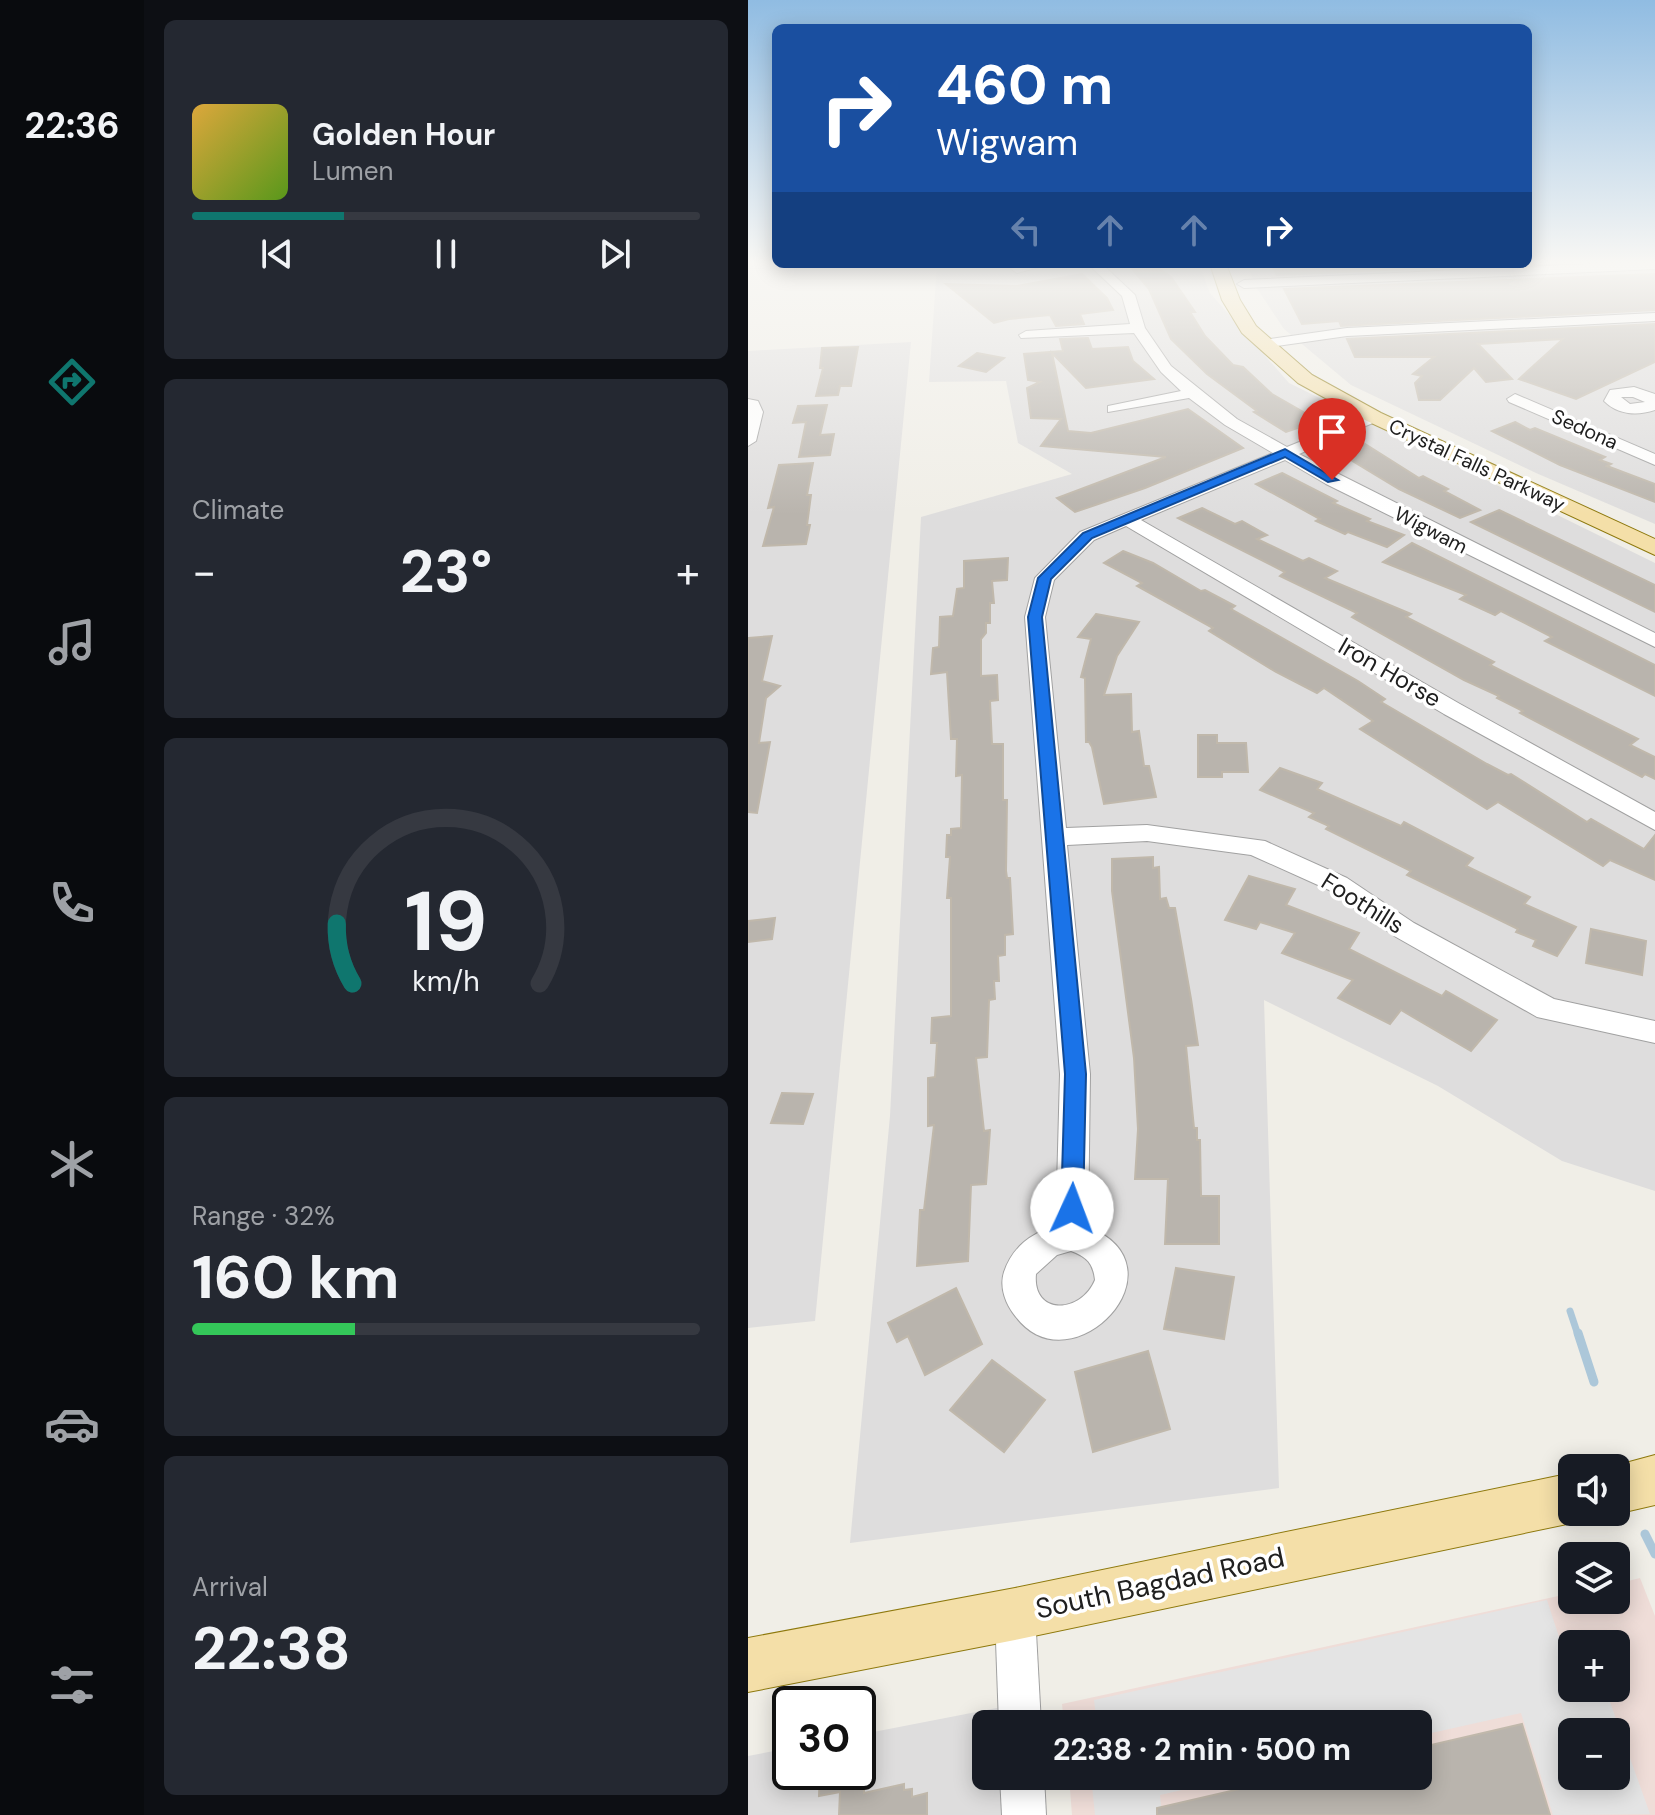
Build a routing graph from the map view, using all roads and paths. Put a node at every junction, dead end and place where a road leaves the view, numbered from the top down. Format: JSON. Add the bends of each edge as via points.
{"nodes":[{"id":1,"x":1150,"y":346,"type":"edge"},
{"id":2,"x":1274,"y":346,"type":"edge"},
{"id":3,"x":1277,"y":346,"type":"edge"},
{"id":4,"x":1192,"y":393,"type":"junction"},
{"id":5,"x":1515,"y":399,"type":"dead end"},
{"id":6,"x":750,"y":404,"type":"edge"},
{"id":7,"x":1620,"y":406,"type":"dead end"},
{"id":8,"x":1114,"y":409,"type":"dead end"},
{"id":9,"x":1374,"y":417,"type":"junction"},
{"id":10,"x":1579,"y":426,"type":"junction"},
{"id":11,"x":748,"y":441,"type":"edge"},
{"id":12,"x":1285,"y":452,"type":"junction"},
{"id":13,"x":1655,"y":460,"type":"edge"},
{"id":14,"x":1126,"y":519,"type":"junction"},
{"id":15,"x":1655,"y":532,"type":"edge"},
{"id":16,"x":1655,"y":548,"type":"edge"},
{"id":17,"x":1655,"y":641,"type":"edge"},
{"id":18,"x":1655,"y":822,"type":"edge"},
{"id":19,"x":1055,"y":837,"type":"junction"},
{"id":20,"x":1655,"y":1032,"type":"edge"},
{"id":21,"x":1072,"y":1236,"type":"dead end"},
{"id":22,"x":1655,"y":1480,"type":"edge"},
{"id":23,"x":1630,"y":1486,"type":"edge"},
{"id":24,"x":1558,"y":1501,"type":"edge"},
{"id":25,"x":1015,"y":1614,"type":"junction"},
{"id":26,"x":748,"y":1665,"type":"edge"},
{"id":27,"x":1019,"y":1710,"type":"edge"},
{"id":28,"x":1023,"y":1790,"type":"edge"},
{"id":29,"x":1024,"y":1815,"type":"edge"}],
"edges":[{"from":1,"to":4,"type":"street","name":"Wigwam"},
{"from":2,"to":9,"type":"main road","name":"Crystal Falls Parkway","via":[[1305,379]]},
{"from":3,"to":15,"type":"main road","name":"Crystal Falls Parkway","via":[[1358,395]]},
{"from":4,"to":8,"type":"street"},
{"from":4,"to":12,"type":"street","name":"Wigwam"},
{"from":5,"to":10,"type":"street","name":"Sedona"},
{"from":6,"to":11,"type":"street","via":[[755,412]]},
{"from":7,"to":10,"type":"street"},
{"from":9,"to":12,"type":"street"},
{"from":9,"to":16,"type":"main road","name":"Crystal Falls Parkway"},
{"from":10,"to":13,"type":"street","name":"Sedona"},
{"from":12,"to":14,"type":"street"},
{"from":12,"to":17,"type":"street","name":"Wigwam"},
{"from":14,"to":18,"type":"street","name":"Iron Horse"},
{"from":14,"to":19,"type":"street","via":[[1087,536],[1045,578],[1038,597],[1035,617]]},
{"from":19,"to":20,"type":"street","name":"Foothills","via":[[1147,833],[1256,847],[1338,884],[1405,930],[1547,1009]]},
{"from":19,"to":21,"type":"street","via":[[1075,1074]]},
{"from":22,"to":23,"type":"main road"},
{"from":24,"to":25,"type":"main road","name":"South Bagdad Road"},
{"from":25,"to":26,"type":"main road","name":"South Bagdad Road"},
{"from":25,"to":27,"type":"street"},
{"from":28,"to":29,"type":"street"}]}
